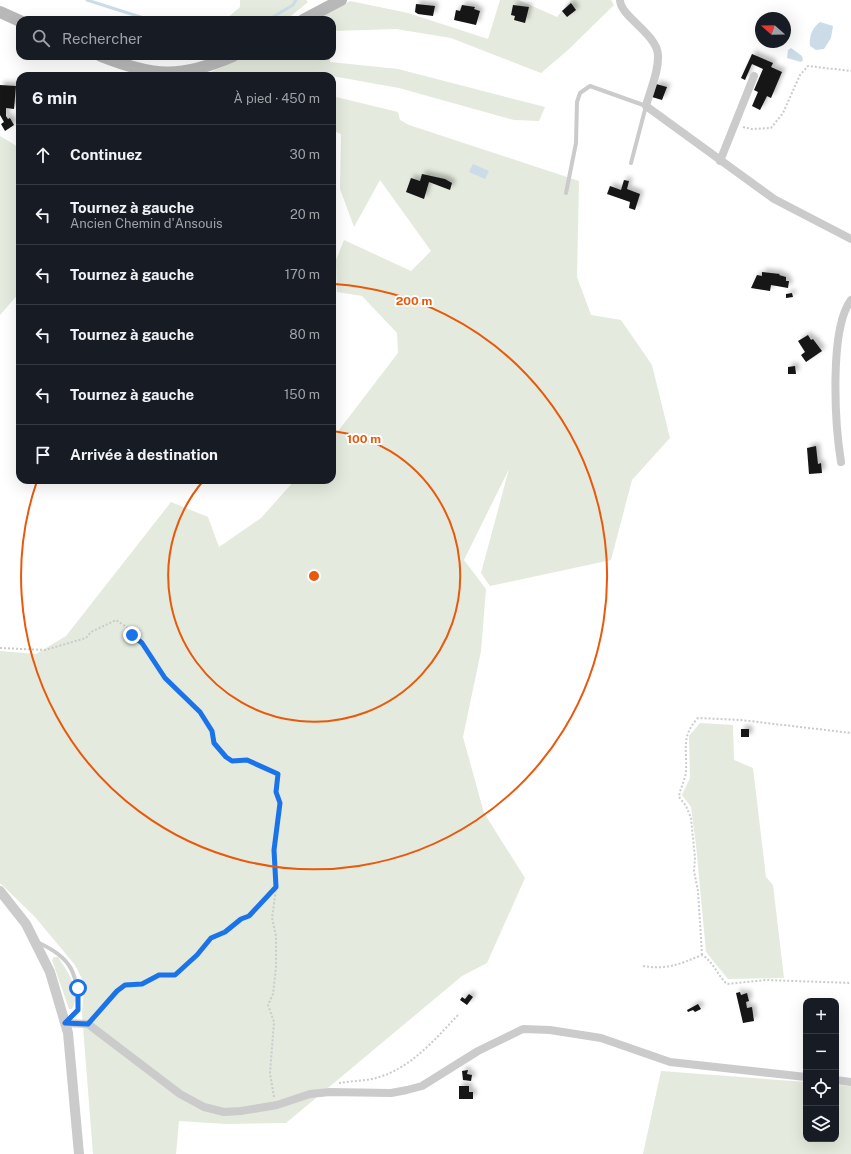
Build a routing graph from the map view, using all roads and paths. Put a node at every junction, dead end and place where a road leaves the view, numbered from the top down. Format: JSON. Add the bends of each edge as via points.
{"nodes":[{"id":1,"x":341,"y":0,"type":"edge"},
{"id":2,"x":620,"y":0,"type":"edge"},
{"id":3,"x":0,"y":12,"type":"edge"},
{"id":4,"x":311,"y":16,"type":"edge"},
{"id":5,"x":16,"y":19,"type":"edge"},
{"id":6,"x":112,"y":60,"type":"edge"},
{"id":7,"x":224,"y":60,"type":"edge"},
{"id":8,"x":851,"y":71,"type":"edge"},
{"id":9,"x":158,"y":72,"type":"edge"},
{"id":10,"x":178,"y":72,"type":"edge"},
{"id":11,"x":754,"y":76,"type":"dead end"},
{"id":12,"x":646,"y":106,"type":"junction"},
{"id":13,"x":736,"y":125,"type":"junction"},
{"id":14,"x":720,"y":161,"type":"junction"},
{"id":15,"x":632,"y":163,"type":"dead end"},
{"id":16,"x":566,"y":193,"type":"dead end"},
{"id":17,"x":851,"y":239,"type":"edge"},
{"id":18,"x":851,"y":300,"type":"edge"},
{"id":19,"x":841,"y":462,"type":"dead end"},
{"id":20,"x":0,"y":648,"type":"edge"},
{"id":21,"x":851,"y":733,"type":"edge"},
{"id":22,"x":276,"y":887,"type":"junction"},
{"id":23,"x":0,"y":892,"type":"edge"},
{"id":24,"x":37,"y":943,"type":"junction"},
{"id":25,"x":702,"y":955,"type":"junction"},
{"id":26,"x":643,"y":966,"type":"dead end"},
{"id":27,"x":851,"y":983,"type":"edge"},
{"id":28,"x":459,"y":1014,"type":"dead end"},
{"id":29,"x":65,"y":1023,"type":"junction"},
{"id":30,"x":88,"y":1024,"type":"junction"},
{"id":31,"x":803,"y":1077,"type":"edge"},
{"id":32,"x":839,"y":1080,"type":"edge"},
{"id":33,"x":851,"y":1082,"type":"edge"},
{"id":34,"x":338,"y":1083,"type":"dead end"},
{"id":35,"x":277,"y":1106,"type":"junction"},
{"id":36,"x":79,"y":1154,"type":"edge"}],
"edges":[{"from":1,"to":4,"type":"main road"},
{"from":2,"to":12,"type":"street","via":[[626,12],[650,37],[658,53],[657,68]]},
{"from":3,"to":5,"type":"main road"},
{"from":6,"to":9,"type":"main road","via":[[144,71]]},
{"from":7,"to":10,"type":"main road","via":[[210,66]]},
{"from":8,"to":13,"type":"path","via":[[808,66],[800,75],[783,113],[770,128],[752,129]]},
{"from":11,"to":13,"type":"street"},
{"from":12,"to":14,"type":"street"},
{"from":12,"to":15,"type":"lane"},
{"from":12,"to":16,"type":"lane","via":[[590,86],[580,93],[577,102],[576,143]]},
{"from":13,"to":14,"type":"street"},
{"from":14,"to":17,"type":"street","via":[[774,199]]},
{"from":18,"to":19,"type":"street","via":[[844,309],[838,332],[836,433]]},
{"from":20,"to":22,"type":"path","via":[[45,650],[86,638],[91,632],[116,620],[128,628],[142,643],[165,678],[200,712],[212,731],[214,743],[226,757],[232,761],[247,760],[278,774],[276,792],[280,803],[274,850]]},
{"from":21,"to":25,"type":"path","via":[[741,720],[698,718],[692,725],[685,738],[686,772],[678,797],[686,806],[691,818]]},
{"from":22,"to":30,"type":"path","via":[[249,916],[211,938],[175,975],[159,975],[142,984],[125,985]]},
{"from":22,"to":35,"type":"path","via":[[272,918],[276,936],[276,967],[273,994],[268,1005],[274,1022],[270,1073]]},
{"from":23,"to":24,"type":"street","via":[[26,924]]},
{"from":24,"to":29,"type":"street","via":[[50,972]]},
{"from":24,"to":29,"type":"lane","via":[[52,949],[67,960],[78,988],[78,1010]]},
{"from":25,"to":26,"type":"path","via":[[660,969]]},
{"from":25,"to":27,"type":"path","via":[[708,958],[719,977],[727,984],[766,980]]},
{"from":28,"to":34,"type":"path","via":[[420,1054],[400,1068],[376,1078]]},
{"from":29,"to":30,"type":"street"},
{"from":29,"to":36,"type":"street"},
{"from":30,"to":35,"type":"street","via":[[180,1094],[204,1107],[224,1112]]},
{"from":31,"to":35,"type":"street","via":[[670,1062],[601,1038],[550,1030],[523,1030],[478,1050],[422,1086],[391,1092],[317,1093]]},
{"from":32,"to":33,"type":"street"}]}
